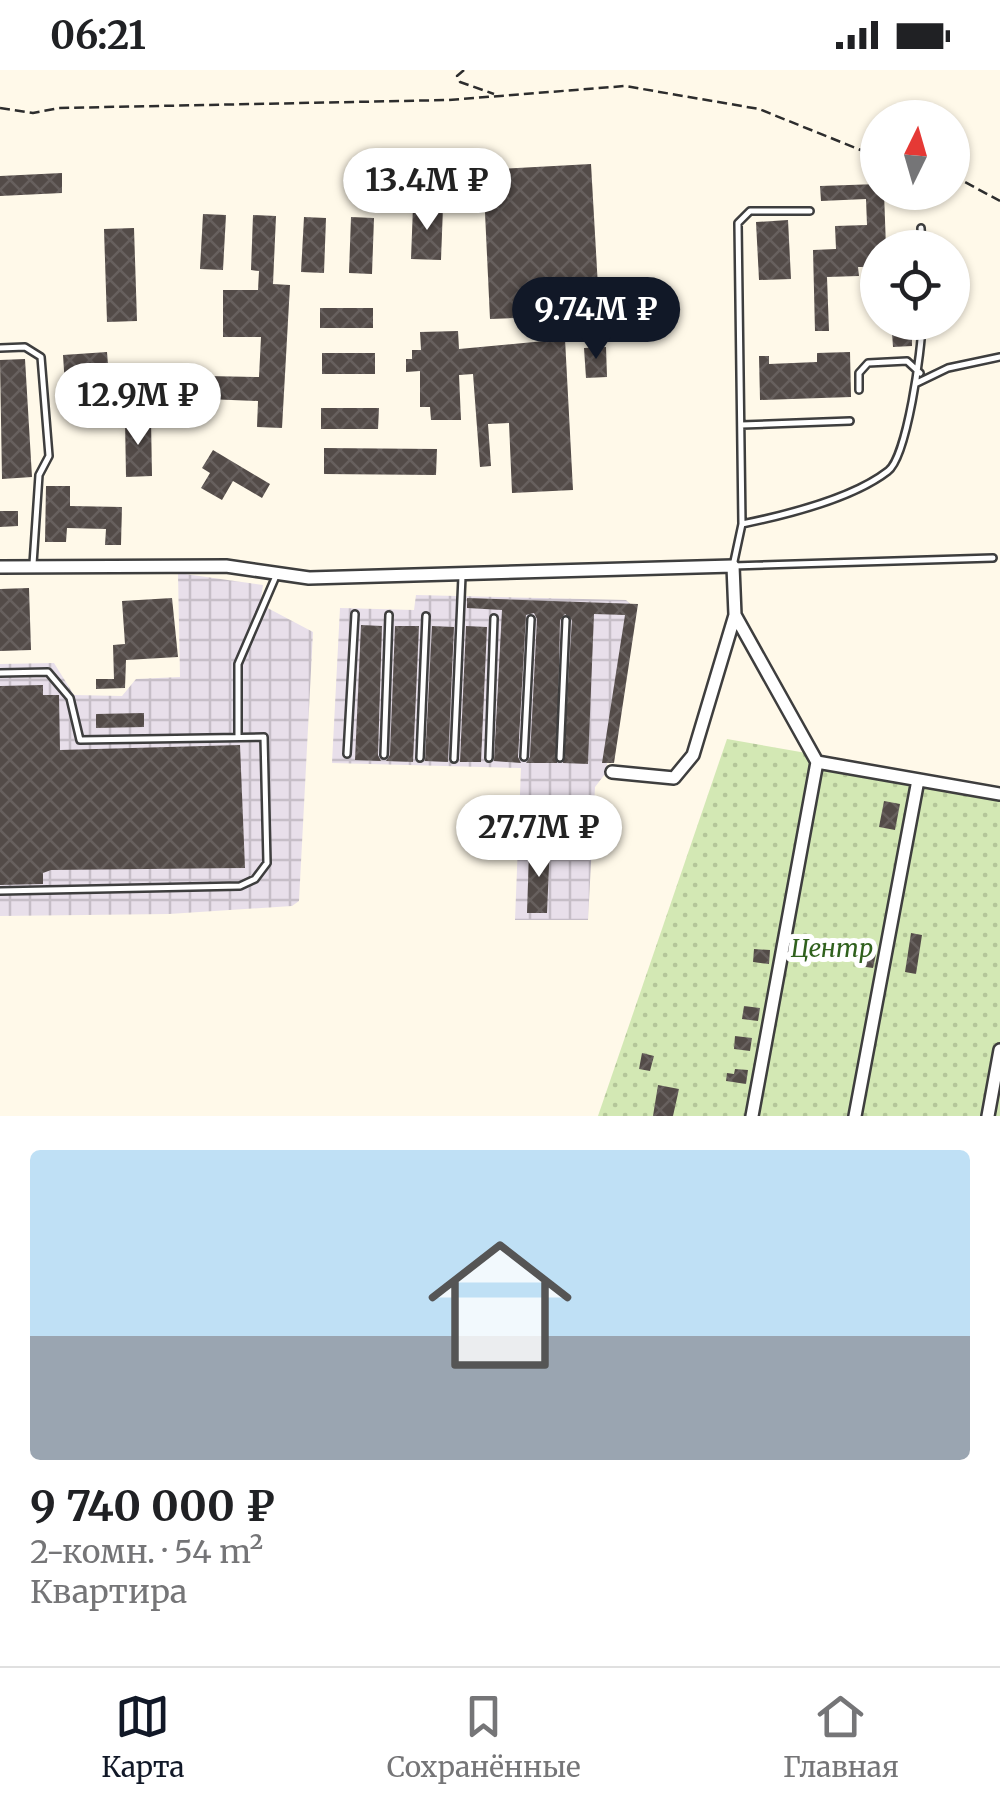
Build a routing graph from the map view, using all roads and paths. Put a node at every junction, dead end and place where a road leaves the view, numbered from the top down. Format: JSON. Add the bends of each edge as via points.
{"nodes":[{"id":1,"x":464,"y":70,"type":"edge"},
{"id":2,"x":500,"y":96,"type":"junction"},
{"id":3,"x":0,"y":108,"type":"edge"},
{"id":4,"x":860,"y":149,"type":"edge"},
{"id":5,"x":970,"y":185,"type":"edge"},
{"id":6,"x":1000,"y":201,"type":"edge"},
{"id":7,"x":810,"y":211,"type":"dead end"},
{"id":8,"x":921,"y":340,"type":"edge"},
{"id":9,"x":0,"y":348,"type":"edge"},
{"id":10,"x":1000,"y":356,"type":"edge"},
{"id":11,"x":920,"y":373,"type":"junction"},
{"id":12,"x":917,"y":382,"type":"junction"},
{"id":13,"x":860,"y":390,"type":"dead end"},
{"id":14,"x":850,"y":422,"type":"dead end"},
{"id":15,"x":741,"y":425,"type":"junction"},
{"id":16,"x":742,"y":524,"type":"junction"},
{"id":17,"x":993,"y":558,"type":"dead end"},
{"id":18,"x":733,"y":566,"type":"junction"},
{"id":19,"x":0,"y":567,"type":"edge"},
{"id":20,"x":33,"y":567,"type":"junction"},
{"id":21,"x":276,"y":573,"type":"junction"},
{"id":22,"x":462,"y":576,"type":"junction"},
{"id":23,"x":355,"y":614,"type":"dead end"},
{"id":24,"x":734,"y":614,"type":"junction"},
{"id":25,"x":390,"y":615,"type":"dead end"},
{"id":26,"x":426,"y":616,"type":"dead end"},
{"id":27,"x":494,"y":618,"type":"dead end"},
{"id":28,"x":530,"y":619,"type":"dead end"},
{"id":29,"x":566,"y":620,"type":"dead end"},
{"id":30,"x":0,"y":673,"type":"edge"},
{"id":31,"x":238,"y":737,"type":"junction"},
{"id":32,"x":348,"y":754,"type":"dead end"},
{"id":33,"x":384,"y":755,"type":"dead end"},
{"id":34,"x":524,"y":757,"type":"dead end"},
{"id":35,"x":420,"y":758,"type":"dead end"},
{"id":36,"x":489,"y":758,"type":"dead end"},
{"id":37,"x":560,"y":758,"type":"dead end"},
{"id":38,"x":454,"y":759,"type":"dead end"},
{"id":39,"x":816,"y":762,"type":"junction"},
{"id":40,"x":612,"y":772,"type":"dead end"},
{"id":41,"x":918,"y":780,"type":"junction"},
{"id":42,"x":1000,"y":794,"type":"edge"},
{"id":43,"x":0,"y":891,"type":"edge"},
{"id":44,"x":1000,"y":1050,"type":"edge"},
{"id":45,"x":752,"y":1116,"type":"edge"},
{"id":46,"x":856,"y":1116,"type":"edge"},
{"id":47,"x":988,"y":1116,"type":"edge"}],
"edges":[{"from":1,"to":2,"type":"path","via":[[456,76],[460,82]]},
{"from":2,"to":3,"type":"path","via":[[33,113]]},
{"from":2,"to":4,"type":"path","via":[[625,86],[676,92],[798,121]]},
{"from":5,"to":6,"type":"path"},
{"from":7,"to":15,"type":"lane","via":[[750,211],[738,223]]},
{"from":8,"to":11,"type":"lane"},
{"from":9,"to":20,"type":"lane","via":[[24,347],[41,357],[49,456],[39,475]]},
{"from":10,"to":12,"type":"lane"},
{"from":11,"to":12,"type":"lane"},
{"from":11,"to":13,"type":"lane","via":[[907,361],[868,363],[859,373]]},
{"from":12,"to":16,"type":"lane","via":[[899,458],[888,471],[804,511]]},
{"from":14,"to":15,"type":"lane"},
{"from":15,"to":16,"type":"lane"},
{"from":16,"to":18,"type":"lane"},
{"from":17,"to":18,"type":"lane"},
{"from":18,"to":22,"type":"street"},
{"from":18,"to":24,"type":"street"},
{"from":19,"to":20,"type":"street"},
{"from":20,"to":21,"type":"street","via":[[226,566]]},
{"from":21,"to":22,"type":"street"},
{"from":21,"to":31,"type":"lane","via":[[238,664]]},
{"from":22,"to":38,"type":"lane"},
{"from":23,"to":32,"type":"lane"},
{"from":24,"to":39,"type":"street"},
{"from":24,"to":40,"type":"street","via":[[694,756],[674,778]]},
{"from":25,"to":33,"type":"lane"},
{"from":26,"to":35,"type":"lane"},
{"from":27,"to":36,"type":"lane"},
{"from":28,"to":34,"type":"lane"},
{"from":29,"to":37,"type":"lane"},
{"from":30,"to":31,"type":"lane","via":[[48,672],[70,698],[80,740]]},
{"from":31,"to":43,"type":"lane","via":[[264,738],[267,863],[255,880],[240,886]]},
{"from":39,"to":41,"type":"street"},
{"from":39,"to":45,"type":"street"},
{"from":41,"to":42,"type":"street"},
{"from":41,"to":46,"type":"street"},
{"from":44,"to":47,"type":"street"}]}
